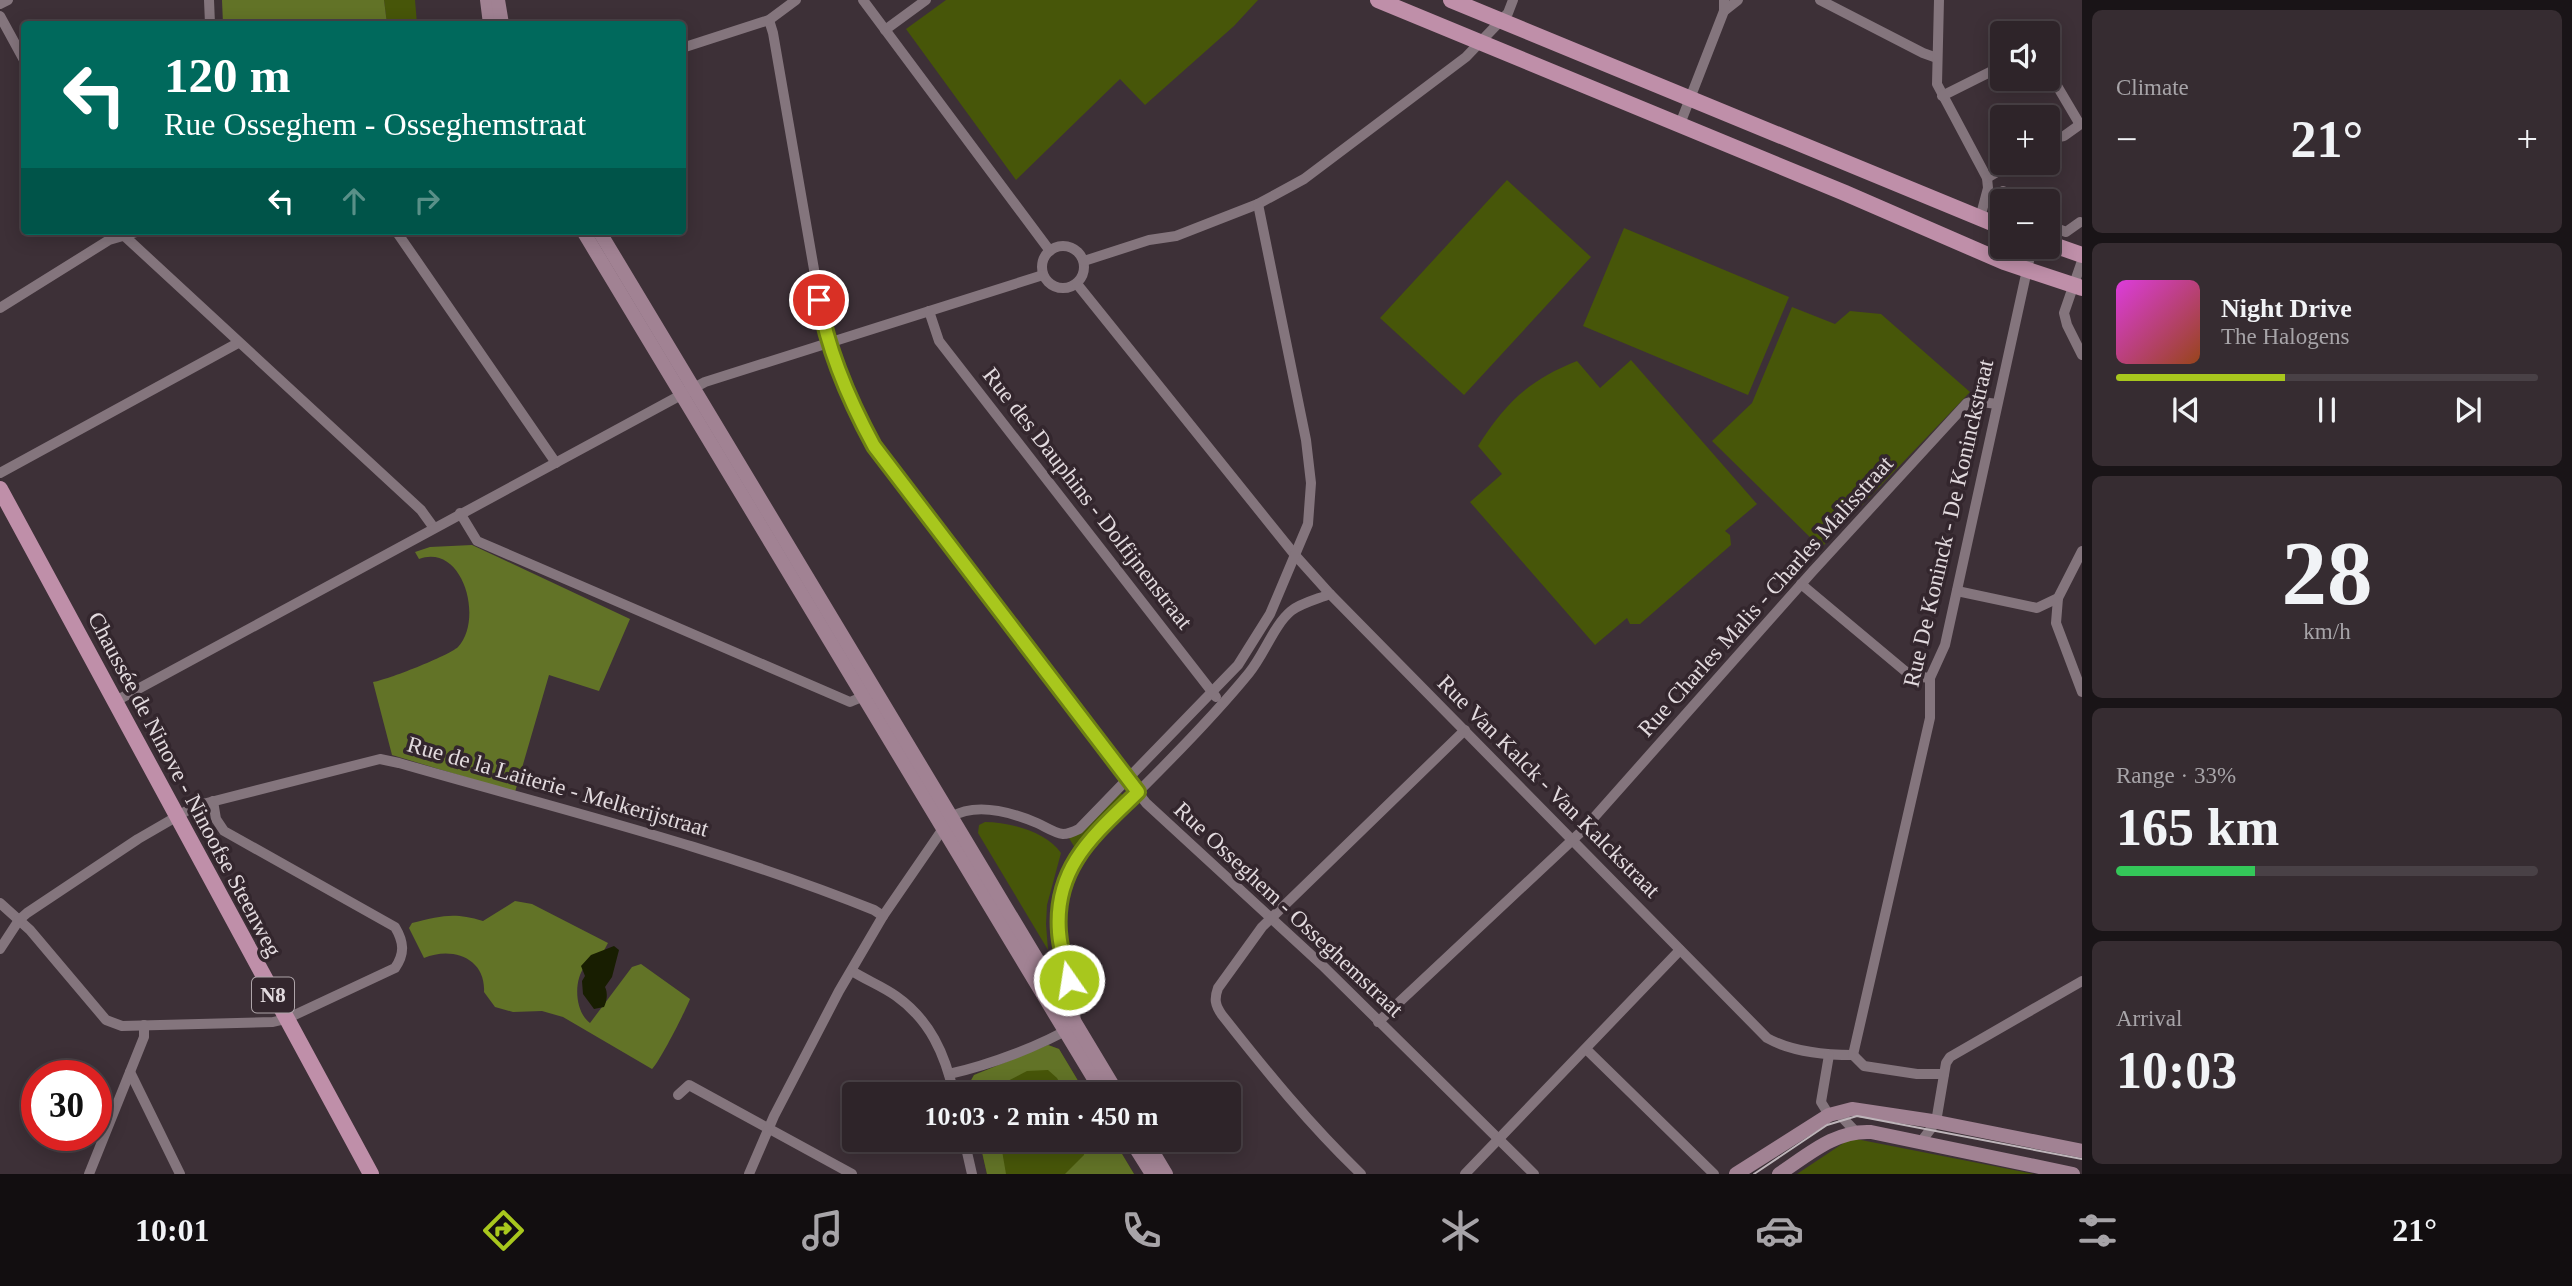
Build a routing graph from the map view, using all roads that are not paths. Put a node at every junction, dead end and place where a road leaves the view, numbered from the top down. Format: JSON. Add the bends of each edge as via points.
{"nodes":[{"id":1,"x":8,"y":0,"type":"edge"},
{"id":2,"x":209,"y":0,"type":"edge"},
{"id":3,"x":487,"y":0,"type":"edge"},
{"id":4,"x":498,"y":0,"type":"edge"},
{"id":5,"x":796,"y":0,"type":"edge"},
{"id":6,"x":863,"y":0,"type":"edge"},
{"id":7,"x":926,"y":0,"type":"edge"},
{"id":8,"x":1378,"y":0,"type":"edge"},
{"id":9,"x":1451,"y":0,"type":"edge"},
{"id":10,"x":1513,"y":0,"type":"edge"},
{"id":11,"x":1738,"y":0,"type":"edge"},
{"id":12,"x":1819,"y":0,"type":"edge"},
{"id":13,"x":1940,"y":0,"type":"edge"},
{"id":14,"x":0,"y":4,"type":"edge"},
{"id":15,"x":1724,"y":5,"type":"edge"},
{"id":16,"x":0,"y":16,"type":"edge"},
{"id":17,"x":769,"y":20,"type":"junction"},
{"id":18,"x":210,"y":21,"type":"edge"},
{"id":19,"x":490,"y":21,"type":"edge"},
{"id":20,"x":502,"y":21,"type":"edge"},
{"id":21,"x":1500,"y":21,"type":"junction"},
{"id":22,"x":885,"y":30,"type":"junction"},
{"id":23,"x":1480,"y":43,"type":"junction"},
{"id":24,"x":686,"y":47,"type":"edge"},
{"id":25,"x":21,"y":54,"type":"edge"},
{"id":26,"x":1937,"y":58,"type":"junction"},
{"id":27,"x":1990,"y":71,"type":"edge"},
{"id":28,"x":2060,"y":90,"type":"edge"},
{"id":29,"x":1942,"y":96,"type":"junction"},
{"id":30,"x":1690,"y":99,"type":"junction"},
{"id":31,"x":2080,"y":123,"type":"edge"},
{"id":32,"x":1680,"y":124,"type":"junction"},
{"id":33,"x":2060,"y":137,"type":"edge"},
{"id":34,"x":1992,"y":175,"type":"edge"},
{"id":35,"x":1987,"y":178,"type":"junction"},
{"id":36,"x":1258,"y":204,"type":"junction"},
{"id":37,"x":1980,"y":218,"type":"junction"},
{"id":38,"x":1990,"y":222,"type":"edge"},
{"id":39,"x":2080,"y":222,"type":"dead end"},
{"id":40,"x":2060,"y":232,"type":"edge"},
{"id":41,"x":117,"y":235,"type":"edge"},
{"id":42,"x":122,"y":235,"type":"edge"},
{"id":43,"x":399,"y":235,"type":"edge"},
{"id":44,"x":586,"y":235,"type":"edge"},
{"id":45,"x":601,"y":235,"type":"edge"},
{"id":46,"x":2060,"y":241,"type":"edge"},
{"id":47,"x":1050,"y":251,"type":"junction"},
{"id":48,"x":2082,"y":258,"type":"edge"},
{"id":49,"x":2029,"y":259,"type":"edge"},
{"id":50,"x":1084,"y":261,"type":"junction"},
{"id":51,"x":2027,"y":270,"type":"junction"},
{"id":52,"x":1043,"y":275,"type":"junction"},
{"id":53,"x":1077,"y":284,"type":"junction"},
{"id":54,"x":2077,"y":287,"type":"edge"},
{"id":55,"x":0,"y":308,"type":"edge"},
{"id":56,"x":929,"y":312,"type":"junction"},
{"id":57,"x":238,"y":343,"type":"junction"},
{"id":58,"x":829,"y":343,"type":"junction"},
{"id":59,"x":2082,"y":355,"type":"edge"},
{"id":60,"x":686,"y":391,"type":"junction"},
{"id":61,"x":1997,"y":404,"type":"junction"},
{"id":62,"x":556,"y":463,"type":"junction"},
{"id":63,"x":0,"y":473,"type":"edge"},
{"id":64,"x":0,"y":489,"type":"edge"},
{"id":65,"x":460,"y":513,"type":"junction"},
{"id":66,"x":434,"y":527,"type":"junction"},
{"id":67,"x":2082,"y":551,"type":"edge"},
{"id":68,"x":1295,"y":555,"type":"junction"},
{"id":69,"x":1801,"y":584,"type":"junction"},
{"id":70,"x":1957,"y":591,"type":"junction"},
{"id":71,"x":1330,"y":594,"type":"junction"},
{"id":72,"x":2058,"y":598,"type":"junction"},
{"id":73,"x":2037,"y":608,"type":"junction"},
{"id":74,"x":2056,"y":623,"type":"junction"},
{"id":75,"x":1930,"y":678,"type":"junction"},
{"id":76,"x":2082,"y":692,"type":"edge"},
{"id":77,"x":869,"y":694,"type":"junction"},
{"id":78,"x":1213,"y":694,"type":"junction"},
{"id":79,"x":114,"y":702,"type":"junction"},
{"id":80,"x":1222,"y":705,"type":"junction"},
{"id":81,"x":1465,"y":730,"type":"junction"},
{"id":82,"x":1128,"y":780,"type":"junction"},
{"id":83,"x":1138,"y":792,"type":"junction"},
{"id":84,"x":213,"y":801,"type":"junction"},
{"id":85,"x":176,"y":816,"type":"junction"},
{"id":86,"x":946,"y":823,"type":"junction"},
{"id":87,"x":1060,"y":834,"type":"junction"},
{"id":88,"x":1573,"y":840,"type":"junction"},
{"id":89,"x":1074,"y":860,"type":"junction"},
{"id":90,"x":0,"y":902,"type":"edge"},
{"id":91,"x":883,"y":916,"type":"junction"},
{"id":92,"x":1271,"y":917,"type":"junction"},
{"id":93,"x":19,"y":920,"type":"junction"},
{"id":94,"x":0,"y":949,"type":"edge"},
{"id":95,"x":1680,"y":950,"type":"junction"},
{"id":96,"x":852,"y":971,"type":"junction"},
{"id":97,"x":2082,"y":981,"type":"edge"},
{"id":98,"x":286,"y":1019,"type":"junction"},
{"id":99,"x":1378,"y":1022,"type":"junction"},
{"id":100,"x":144,"y":1025,"type":"junction"},
{"id":101,"x":1071,"y":1028,"type":"junction"},
{"id":102,"x":1586,"y":1049,"type":"junction"},
{"id":103,"x":1829,"y":1055,"type":"junction"},
{"id":104,"x":1853,"y":1055,"type":"junction"},
{"id":105,"x":130,"y":1072,"type":"junction"},
{"id":106,"x":949,"y":1074,"type":"junction"},
{"id":107,"x":1944,"y":1074,"type":"junction"},
{"id":108,"x":951,"y":1082,"type":"edge"},
{"id":109,"x":1097,"y":1082,"type":"edge"},
{"id":110,"x":1109,"y":1082,"type":"edge"},
{"id":111,"x":677,"y":1095,"type":"dead end"},
{"id":112,"x":1833,"y":1114,"type":"junction"},
{"id":113,"x":1936,"y":1122,"type":"junction"},
{"id":114,"x":769,"y":1129,"type":"junction"},
{"id":115,"x":1855,"y":1131,"type":"junction"},
{"id":116,"x":1499,"y":1139,"type":"junction"},
{"id":117,"x":1920,"y":1143,"type":"junction"},
{"id":118,"x":2082,"y":1151,"type":"edge"},
{"id":119,"x":967,"y":1152,"type":"edge"},
{"id":120,"x":1146,"y":1152,"type":"edge"},
{"id":121,"x":1149,"y":1152,"type":"edge"},
{"id":122,"x":2067,"y":1173,"type":"edge"},
{"id":123,"x":89,"y":1174,"type":"edge"},
{"id":124,"x":180,"y":1174,"type":"edge"},
{"id":125,"x":371,"y":1174,"type":"edge"},
{"id":126,"x":749,"y":1174,"type":"edge"},
{"id":127,"x":852,"y":1174,"type":"edge"},
{"id":128,"x":972,"y":1174,"type":"edge"},
{"id":129,"x":1152,"y":1174,"type":"edge"},
{"id":130,"x":1166,"y":1174,"type":"edge"},
{"id":131,"x":1362,"y":1174,"type":"edge"},
{"id":132,"x":1465,"y":1174,"type":"edge"},
{"id":133,"x":1534,"y":1174,"type":"edge"},
{"id":134,"x":1714,"y":1174,"type":"edge"},
{"id":135,"x":1736,"y":1174,"type":"edge"},
{"id":136,"x":1779,"y":1174,"type":"edge"}],
"edges":[{"from":1,"to":14,"type":"street"},
{"from":2,"to":18,"type":"street"},
{"from":3,"to":19,"type":"street"},
{"from":4,"to":20,"type":"street"},
{"from":5,"to":17,"type":"street"},
{"from":6,"to":22,"type":"street"},
{"from":7,"to":22,"type":"street"},
{"from":8,"to":23,"type":"main road"},
{"from":9,"to":21,"type":"main road"},
{"from":10,"to":21,"type":"street"},
{"from":11,"to":15,"type":"street"},
{"from":12,"to":26,"type":"street"},
{"from":13,"to":26,"type":"street"},
{"from":15,"to":30,"type":"street"},
{"from":16,"to":25,"type":"street"},
{"from":17,"to":24,"type":"street"},
{"from":17,"to":58,"type":"street","name":"Rue Osseghem - Osseghemstraat"},
{"from":21,"to":23,"type":"street"},
{"from":21,"to":30,"type":"main road"},
{"from":22,"to":47,"type":"street"},
{"from":23,"to":32,"type":"main road"},
{"from":23,"to":36,"type":"street","via":[[1304,179]]},
{"from":26,"to":29,"type":"street"},
{"from":27,"to":29,"type":"street"},
{"from":28,"to":31,"type":"street"},
{"from":29,"to":35,"type":"street"},
{"from":30,"to":32,"type":"street"},
{"from":30,"to":37,"type":"main road"},
{"from":31,"to":33,"type":"street"},
{"from":32,"to":51,"type":"main road"},
{"from":34,"to":35,"type":"street"},
{"from":35,"to":37,"type":"street","via":[[1989,188]]},
{"from":36,"to":50,"type":"street","via":[[1176,236]]},
{"from":36,"to":68,"type":"street","via":[[1310,468],[1310,517]]},
{"from":37,"to":38,"type":"main road"},
{"from":39,"to":40,"type":"street"},
{"from":41,"to":55,"type":"street"},
{"from":42,"to":57,"type":"street"},
{"from":43,"to":62,"type":"street"},
{"from":44,"to":60,"type":"street"},
{"from":45,"to":60,"type":"street"},
{"from":46,"to":48,"type":"main road"},
{"from":47,"to":50,"type":"street","via":[[1066,246]]},
{"from":47,"to":52,"type":"street","via":[[1042,262]]},
{"from":48,"to":54,"type":"street"},
{"from":49,"to":51,"type":"street","name":"Rue De Koninck - De Koninckstraat"},
{"from":50,"to":53,"type":"street","via":[[1084,274]]},
{"from":51,"to":54,"type":"main road"},
{"from":51,"to":61,"type":"street","name":"Rue De Koninck - De Koninckstraat"},
{"from":52,"to":53,"type":"street","via":[[1062,289]]},
{"from":52,"to":56,"type":"street"},
{"from":53,"to":68,"type":"street","name":"Rue Van Kalck - Van Kalckstraat"},
{"from":54,"to":59,"type":"street","via":[[2064,313]]},
{"from":56,"to":58,"type":"street"},
{"from":56,"to":78,"type":"street","name":"Rue des Dauphins - Dolfijnenstraat","via":[[939,341]]},
{"from":57,"to":63,"type":"street"},
{"from":57,"to":66,"type":"street","via":[[426,514]]},
{"from":58,"to":60,"type":"street"},
{"from":58,"to":82,"type":"street","name":"Rue Osseghem - Osseghemstraat","via":[[874,446]]},
{"from":60,"to":62,"type":"street"},
{"from":60,"to":77,"type":"street"},
{"from":61,"to":69,"type":"street","name":"Rue Charles Malis - Charles Malisstraat","via":[[1967,403]]},
{"from":61,"to":70,"type":"street","name":"Rue De Koninck - De Koninckstraat"},
{"from":62,"to":65,"type":"street"},
{"from":64,"to":79,"type":"main road","name":"Chaussée de Ninove - Ninoofse Steenweg","number":"N8"},
{"from":65,"to":66,"type":"street"},
{"from":65,"to":77,"type":"street","via":[[477,541],[850,702]]},
{"from":66,"to":79,"type":"street"},
{"from":67,"to":72,"type":"street"},
{"from":68,"to":71,"type":"street","name":"Rue Van Kalck - Van Kalckstraat"},
{"from":68,"to":78,"type":"street","via":[[1255,642]]},
{"from":69,"to":75,"type":"street","via":[[1905,671]]},
{"from":69,"to":88,"type":"street","name":"Rue Charles Malis - Charles Malisstraat"},
{"from":70,"to":73,"type":"street"},
{"from":70,"to":75,"type":"street","name":"Rue De Koninck - De Koninckstraat","via":[[1945,645]]},
{"from":71,"to":80,"type":"street","via":[[1289,613]]},
{"from":71,"to":81,"type":"street","name":"Rue Van Kalck - Van Kalckstraat"},
{"from":72,"to":73,"type":"street"},
{"from":72,"to":74,"type":"street"},
{"from":73,"to":74,"type":"street"},
{"from":74,"to":76,"type":"street"},
{"from":75,"to":104,"type":"street","name":"Rue De Koninck - De Koninckstraat","via":[[1930,718]]},
{"from":77,"to":86,"type":"street"},
{"from":78,"to":80,"type":"street","name":"Rue des Dauphins - Dolfijnenstraat"},
{"from":78,"to":82,"type":"street"},
{"from":79,"to":85,"type":"main road","name":"Chaussée de Ninove - Ninoofse Steenweg","number":"N8"},
{"from":80,"to":83,"type":"street"},
{"from":81,"to":88,"type":"street","name":"Rue Van Kalck - Van Kalckstraat"},
{"from":81,"to":92,"type":"street"},
{"from":82,"to":83,"type":"street","name":"Rue Osseghem - Osseghemstraat"},
{"from":82,"to":87,"type":"street","via":[[1079,829]]},
{"from":83,"to":89,"type":"street"},
{"from":83,"to":92,"type":"street","name":"Rue Osseghem - Osseghemstraat"},
{"from":84,"to":85,"type":"street","name":"Rue de la Laiterie - Melkerijstraat"},
{"from":84,"to":91,"type":"street","name":"Rue de la Laiterie - Melkerijstraat","via":[[380,759],[711,850]]},
{"from":84,"to":98,"type":"street","via":[[224,831],[395,927],[400,935],[402,958],[395,968]]},
{"from":85,"to":93,"type":"street","name":"Rue de la Laiterie - Melkerijstraat"},
{"from":85,"to":98,"type":"main road","name":"Chaussée de Ninove - Ninoofse Steenweg","number":"N8"},
{"from":86,"to":87,"type":"street","via":[[963,810],[1001,812]]},
{"from":86,"to":91,"type":"street"},
{"from":86,"to":101,"type":"street"},
{"from":87,"to":89,"type":"street","via":[[1072,848]]},
{"from":88,"to":95,"type":"street","name":"Rue Van Kalck - Van Kalckstraat"},
{"from":88,"to":99,"type":"street","name":"Rue Charles Malis - Charles Malisstraat"},
{"from":89,"to":101,"type":"street","via":[[1058,916],[1076,1003]]},
{"from":90,"to":93,"type":"street"},
{"from":91,"to":96,"type":"street"},
{"from":92,"to":99,"type":"street","name":"Rue Osseghem - Osseghemstraat"},
{"from":92,"to":131,"type":"street","via":[[1218,988],[1216,1007],[1328,1142]]},
{"from":93,"to":94,"type":"street"},
{"from":93,"to":100,"type":"street","via":[[106,1020],[122,1026]]},
{"from":95,"to":102,"type":"street"},
{"from":95,"to":103,"type":"street","name":"Rue Van Kalck - Van Kalckstraat","via":[[1767,1038]]},
{"from":96,"to":106,"type":"street","via":[[909,1006],[937,1041]]},
{"from":96,"to":114,"type":"street"},
{"from":97,"to":107,"type":"street","via":[[1950,1057]]},
{"from":98,"to":100,"type":"street"},
{"from":98,"to":125,"type":"main road","name":"Chaussée de Ninove - Ninoofse Steenweg","number":"N8"},
{"from":99,"to":116,"type":"street","name":"Rue Osseghem - Osseghemstraat"},
{"from":100,"to":105,"type":"street"},
{"from":101,"to":106,"type":"street"},
{"from":101,"to":109,"type":"street"},
{"from":101,"to":110,"type":"street"},
{"from":102,"to":116,"type":"street"},
{"from":102,"to":134,"type":"street"},
{"from":103,"to":104,"type":"street"},
{"from":103,"to":112,"type":"street","via":[[1821,1102]]},
{"from":104,"to":107,"type":"street","via":[[1864,1066]]},
{"from":105,"to":123,"type":"street"},
{"from":105,"to":124,"type":"street"},
{"from":106,"to":108,"type":"street"},
{"from":107,"to":113,"type":"street"},
{"from":111,"to":114,"type":"street","via":[[689,1085]]},
{"from":112,"to":113,"type":"street","via":[[1852,1109]]},
{"from":112,"to":115,"type":"street"},
{"from":112,"to":135,"type":"street"},
{"from":113,"to":117,"type":"street"},
{"from":113,"to":118,"type":"street"},
{"from":114,"to":126,"type":"street"},
{"from":114,"to":127,"type":"street"},
{"from":115,"to":117,"type":"street"},
{"from":115,"to":136,"type":"street","via":[[1836,1137]]},
{"from":116,"to":132,"type":"street"},
{"from":116,"to":133,"type":"street","name":"Rue Osseghem - Osseghemstraat"},
{"from":117,"to":122,"type":"street"},
{"from":119,"to":128,"type":"street"},
{"from":120,"to":129,"type":"street"},
{"from":121,"to":130,"type":"street"}]}
